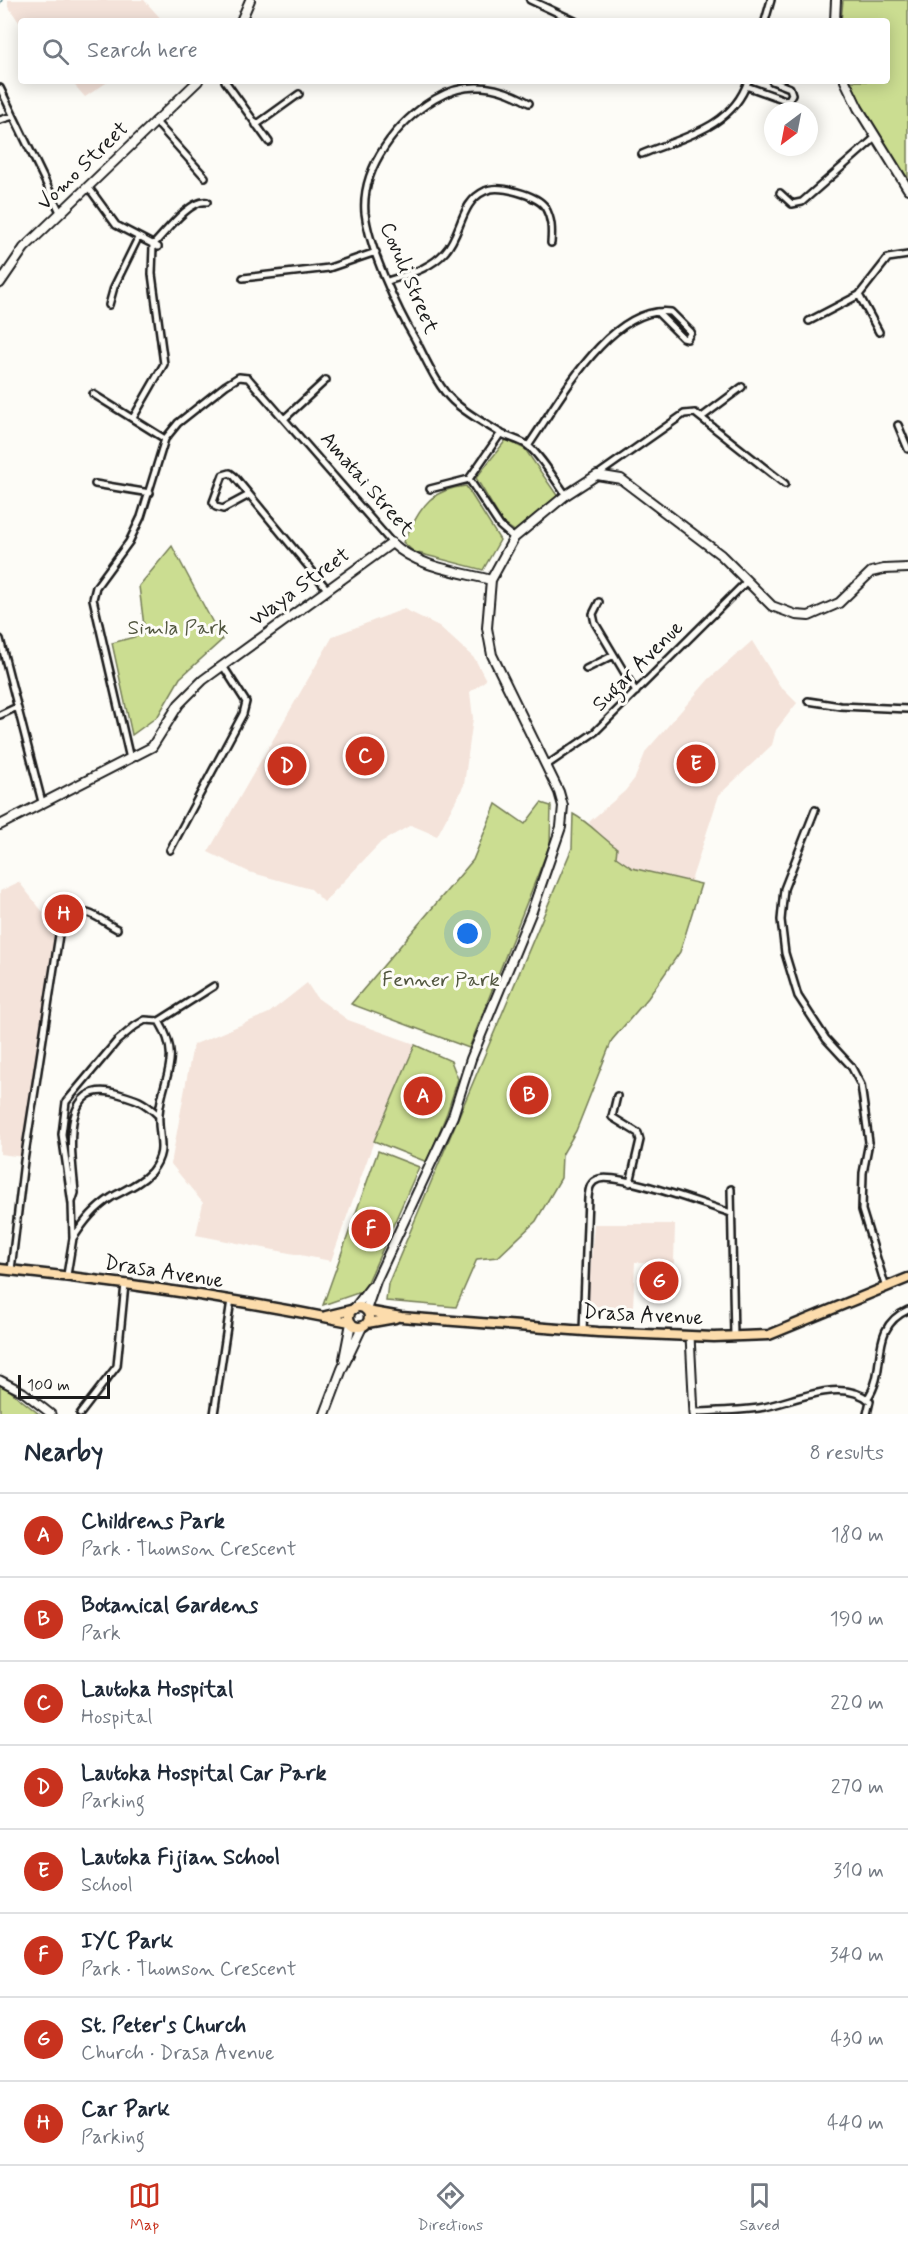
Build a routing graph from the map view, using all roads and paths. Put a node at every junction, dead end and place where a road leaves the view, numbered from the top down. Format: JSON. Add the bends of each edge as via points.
{"nodes":[{"id":1,"x":250,"y":0,"type":"edge"},
{"id":2,"x":530,"y":0,"type":"edge"},
{"id":3,"x":771,"y":0,"type":"edge"},
{"id":4,"x":836,"y":0,"type":"edge"},
{"id":5,"x":242,"y":18,"type":"edge"},
{"id":6,"x":569,"y":18,"type":"edge"},
{"id":7,"x":766,"y":18,"type":"edge"},
{"id":8,"x":835,"y":18,"type":"edge"},
{"id":9,"x":195,"y":84,"type":"edge"},
{"id":10,"x":227,"y":84,"type":"edge"},
{"id":11,"x":746,"y":84,"type":"edge"},
{"id":12,"x":749,"y":84,"type":"edge"},
{"id":13,"x":780,"y":84,"type":"edge"},
{"id":14,"x":847,"y":84,"type":"edge"},
{"id":15,"x":0,"y":88,"type":"edge"},
{"id":16,"x":299,"y":94,"type":"dead end"},
{"id":17,"x":529,"y":104,"type":"dead end"},
{"id":18,"x":13,"y":116,"type":"junction"},
{"id":19,"x":0,"y":120,"type":"edge"},
{"id":20,"x":155,"y":121,"type":"junction"},
{"id":21,"x":256,"y":125,"type":"junction"},
{"id":22,"x":876,"y":137,"type":"junction"},
{"id":23,"x":268,"y":142,"type":"dead end"},
{"id":24,"x":642,"y":154,"type":"dead end"},
{"id":25,"x":205,"y":177,"type":"dead end"},
{"id":26,"x":88,"y":188,"type":"junction"},
{"id":27,"x":908,"y":189,"type":"edge"},
{"id":28,"x":780,"y":193,"type":"dead end"},
{"id":29,"x":207,"y":202,"type":"dead end"},
{"id":30,"x":60,"y":212,"type":"junction"},
{"id":31,"x":138,"y":238,"type":"junction"},
{"id":32,"x":551,"y":243,"type":"dead end"},
{"id":33,"x":155,"y":246,"type":"junction"},
{"id":34,"x":376,"y":252,"type":"junction"},
{"id":35,"x":908,"y":255,"type":"edge"},
{"id":36,"x":243,"y":278,"type":"dead end"},
{"id":37,"x":387,"y":281,"type":"junction"},
{"id":38,"x":0,"y":284,"type":"edge"},
{"id":39,"x":859,"y":295,"type":"junction"},
{"id":40,"x":109,"y":305,"type":"dead end"},
{"id":41,"x":657,"y":312,"type":"junction"},
{"id":42,"x":809,"y":321,"type":"dead end"},
{"id":43,"x":879,"y":332,"type":"dead end"},
{"id":44,"x":326,"y":380,"type":"dead end"},
{"id":45,"x":742,"y":387,"type":"dead end"},
{"id":46,"x":93,"y":394,"type":"dead end"},
{"id":47,"x":702,"y":417,"type":"junction"},
{"id":48,"x":133,"y":418,"type":"junction"},
{"id":49,"x":285,"y":418,"type":"junction"},
{"id":50,"x":898,"y":425,"type":"dead end"},
{"id":51,"x":501,"y":433,"type":"junction"},
{"id":52,"x":165,"y":439,"type":"junction"},
{"id":53,"x":528,"y":446,"type":"junction"},
{"id":54,"x":908,"y":449,"type":"edge"},
{"id":55,"x":597,"y":476,"type":"junction"},
{"id":56,"x":469,"y":479,"type":"junction"},
{"id":57,"x":95,"y":484,"type":"dead end"},
{"id":58,"x":785,"y":484,"type":"dead end"},
{"id":59,"x":430,"y":489,"type":"dead end"},
{"id":60,"x":150,"y":493,"type":"junction"},
{"id":61,"x":249,"y":495,"type":"junction"},
{"id":62,"x":566,"y":495,"type":"junction"},
{"id":63,"x":514,"y":538,"type":"junction"},
{"id":64,"x":392,"y":543,"type":"junction"},
{"id":65,"x":908,"y":568,"type":"edge"},
{"id":66,"x":491,"y":580,"type":"junction"},
{"id":67,"x":746,"y":582,"type":"junction"},
{"id":68,"x":327,"y":589,"type":"junction"},
{"id":69,"x":599,"y":602,"type":"dead end"},
{"id":70,"x":0,"y":639,"type":"edge"},
{"id":71,"x":614,"y":655,"type":"junction"},
{"id":72,"x":223,"y":666,"type":"junction"},
{"id":73,"x":586,"y":669,"type":"dead end"},
{"id":74,"x":636,"y":692,"type":"junction"},
{"id":75,"x":808,"y":701,"type":"dead end"},
{"id":76,"x":17,"y":707,"type":"junction"},
{"id":77,"x":908,"y":709,"type":"edge"},
{"id":78,"x":0,"y":715,"type":"edge"},
{"id":79,"x":130,"y":760,"type":"junction"},
{"id":80,"x":547,"y":765,"type":"junction"},
{"id":81,"x":42,"y":802,"type":"junction"},
{"id":82,"x":815,"y":810,"type":"dead end"},
{"id":83,"x":0,"y":825,"type":"edge"},
{"id":84,"x":170,"y":850,"type":"dead end"},
{"id":85,"x":117,"y":929,"type":"dead end"},
{"id":86,"x":214,"y":986,"type":"dead end"},
{"id":87,"x":159,"y":1021,"type":"junction"},
{"id":88,"x":617,"y":1096,"type":"dead end"},
{"id":89,"x":159,"y":1116,"type":"junction"},
{"id":90,"x":630,"y":1183,"type":"junction"},
{"id":91,"x":731,"y":1189,"type":"dead end"},
{"id":92,"x":72,"y":1204,"type":"junction"},
{"id":93,"x":731,"y":1213,"type":"junction"},
{"id":94,"x":73,"y":1238,"type":"junction"},
{"id":95,"x":0,"y":1269,"type":"edge"},
{"id":96,"x":11,"y":1270,"type":"junction"},
{"id":97,"x":66,"y":1275,"type":"junction"},
{"id":98,"x":908,"y":1278,"type":"edge"},
{"id":99,"x":376,"y":1281,"type":"junction"},
{"id":100,"x":124,"y":1284,"type":"junction"},
{"id":101,"x":886,"y":1288,"type":"junction"},
{"id":102,"x":231,"y":1300,"type":"junction"},
{"id":103,"x":353,"y":1310,"type":"junction"},
{"id":104,"x":908,"y":1310,"type":"edge"},
{"id":105,"x":366,"y":1311,"type":"junction"},
{"id":106,"x":322,"y":1317,"type":"junction"},
{"id":107,"x":401,"y":1317,"type":"junction"},
{"id":108,"x":350,"y":1323,"type":"junction"},
{"id":109,"x":365,"y":1325,"type":"junction"},
{"id":110,"x":583,"y":1331,"type":"junction"},
{"id":111,"x":690,"y":1336,"type":"junction"},
{"id":112,"x":734,"y":1337,"type":"junction"},
{"id":113,"x":342,"y":1370,"type":"junction"},
{"id":114,"x":0,"y":1380,"type":"edge"},
{"id":115,"x":867,"y":1399,"type":"junction"},
{"id":116,"x":694,"y":1413,"type":"edge"},
{"id":117,"x":51,"y":1414,"type":"edge"},
{"id":118,"x":80,"y":1414,"type":"edge"},
{"id":119,"x":214,"y":1414,"type":"edge"},
{"id":120,"x":326,"y":1414,"type":"edge"},
{"id":121,"x":867,"y":1414,"type":"edge"}],
"edges":[{"from":1,"to":5,"type":"main road"},
{"from":2,"to":6,"type":"street"},
{"from":3,"to":7,"type":"street"},
{"from":4,"to":8,"type":"main road"},
{"from":9,"to":20,"type":"main road","name":"Vomo Street"},
{"from":10,"to":21,"type":"street"},
{"from":11,"to":24,"type":"street","via":[[732,111],[710,127]]},
{"from":12,"to":13,"type":"street","via":[[788,101],[790,88]]},
{"from":14,"to":22,"type":"main road"},
{"from":15,"to":18,"type":"street"},
{"from":16,"to":21,"type":"street"},
{"from":17,"to":34,"type":"street","name":"Covuli Street","via":[[516,96],[477,85],[440,96],[410,115],[375,165],[365,196],[365,215]]},
{"from":18,"to":19,"type":"street"},
{"from":18,"to":30,"type":"street"},
{"from":20,"to":25,"type":"street"},
{"from":20,"to":26,"type":"main road","name":"Vomo Street"},
{"from":21,"to":23,"type":"street"},
{"from":22,"to":27,"type":"main road"},
{"from":22,"to":28,"type":"street","via":[[802,202],[792,204]]},
{"from":26,"to":30,"type":"main road","name":"Vomo Street"},
{"from":26,"to":31,"type":"street","via":[[116,225]]},
{"from":29,"to":33,"type":"street","via":[[188,208]]},
{"from":30,"to":38,"type":"main road","name":"Vomo Street","via":[[24,248]]},
{"from":31,"to":33,"type":"street"},
{"from":31,"to":40,"type":"street"},
{"from":32,"to":37,"type":"street","via":[[552,225],[544,206],[520,193],[486,189],[468,205],[446,252],[426,268]]},
{"from":33,"to":48,"type":"street","via":[[152,274],[165,364]]},
{"from":34,"to":36,"type":"street","via":[[329,268]]},
{"from":34,"to":37,"type":"street","name":"Covuli Street"},
{"from":35,"to":39,"type":"street","via":[[888,258]]},
{"from":37,"to":51,"type":"street","name":"Covuli Street","via":[[411,334],[448,396]]},
{"from":39,"to":42,"type":"street"},
{"from":39,"to":43,"type":"street"},
{"from":41,"to":41,"type":"street","via":[[683,338],[690,336],[691,332],[670,312]]},
{"from":41,"to":53,"type":"street","via":[[623,325],[601,341]]},
{"from":44,"to":49,"type":"street"},
{"from":45,"to":47,"type":"street"},
{"from":46,"to":48,"type":"street"},
{"from":47,"to":55,"type":"street","via":[[684,414]]},
{"from":47,"to":58,"type":"street"},
{"from":48,"to":52,"type":"street"},
{"from":49,"to":52,"type":"street","name":"Amatai Street","via":[[256,384],[239,377],[195,409]]},
{"from":49,"to":64,"type":"street","name":"Amatai Street"},
{"from":50,"to":54,"type":"street"},
{"from":51,"to":53,"type":"street","name":"Covuli Street"},
{"from":51,"to":56,"type":"street"},
{"from":52,"to":60,"type":"street"},
{"from":53,"to":62,"type":"street","name":"Covuli Street"},
{"from":55,"to":62,"type":"main road"},
{"from":55,"to":67,"type":"main road","via":[[621,479],[721,555]]},
{"from":56,"to":59,"type":"street"},
{"from":56,"to":63,"type":"street","via":[[501,526]]},
{"from":57,"to":60,"type":"street"},
{"from":60,"to":79,"type":"street","via":[[129,542],[96,587],[93,598]]},
{"from":61,"to":61,"type":"street","via":[[234,476],[226,473],[213,502],[223,508]]},
{"from":61,"to":68,"type":"street"},
{"from":62,"to":63,"type":"main road"},
{"from":63,"to":66,"type":"main road"},
{"from":64,"to":66,"type":"main road","name":"Amatai Street","via":[[423,562]]},
{"from":64,"to":68,"type":"main road","name":"Waya Street"},
{"from":65,"to":67,"type":"main road","via":[[871,572],[839,603],[809,616],[772,606]]},
{"from":66,"to":80,"type":"main road","via":[[487,628],[492,655]]},
{"from":67,"to":74,"type":"street","name":"Sugar Avenue"},
{"from":68,"to":72,"type":"main road","name":"Waya Street"},
{"from":69,"to":71,"type":"street","via":[[593,618]]},
{"from":70,"to":76,"type":"street"},
{"from":71,"to":73,"type":"street"},
{"from":71,"to":74,"type":"street"},
{"from":72,"to":79,"type":"main road","name":"Waya Street","via":[[179,704],[152,747]]},
{"from":72,"to":84,"type":"street","via":[[246,702],[243,714]]},
{"from":74,"to":80,"type":"street","name":"Sugar Avenue","via":[[582,743]]},
{"from":75,"to":77,"type":"street"},
{"from":76,"to":78,"type":"street"},
{"from":76,"to":81,"type":"street"},
{"from":79,"to":81,"type":"main road","name":"Waya Street"},
{"from":80,"to":99,"type":"main road","via":[[563,806],[558,841],[471,1059],[453,1116]]},
{"from":81,"to":83,"type":"main road","name":"Waya Street"},
{"from":82,"to":101,"type":"street","via":[[784,889],[781,920],[785,953],[798,996],[861,1085],[869,1142],[862,1210]]},
{"from":85,"to":96,"type":"street","via":[[93,914],[79,911],[68,916],[59,934]]},
{"from":86,"to":87,"type":"street"},
{"from":87,"to":89,"type":"street","via":[[166,1033],[171,1068]]},
{"from":87,"to":92,"type":"street","via":[[145,1020],[117,1041],[66,1102],[62,1134]]},
{"from":88,"to":90,"type":"street","via":[[612,1117],[638,1133],[640,1140]]},
{"from":89,"to":92,"type":"street","via":[[130,1096],[102,1091],[84,1100],[71,1125],[75,1193]]},
{"from":89,"to":94,"type":"street","via":[[162,1143],[153,1169],[91,1213]]},
{"from":90,"to":93,"type":"street"},
{"from":90,"to":110,"type":"street","via":[[601,1178],[589,1186]]},
{"from":91,"to":93,"type":"street"},
{"from":92,"to":94,"type":"street"},
{"from":93,"to":112,"type":"street"},
{"from":94,"to":97,"type":"street"},
{"from":95,"to":96,"type":"highway","name":"Drasa Avenue"},
{"from":96,"to":97,"type":"highway","name":"Drasa Avenue"},
{"from":97,"to":100,"type":"highway","name":"Drasa Avenue"},
{"from":98,"to":101,"type":"highway","name":"Drasa Avenue"},
{"from":99,"to":103,"type":"main road"},
{"from":99,"to":105,"type":"main road"},
{"from":100,"to":102,"type":"highway","name":"Drasa Avenue"},
{"from":100,"to":118,"type":"street","via":[[117,1366]]},
{"from":101,"to":112,"type":"highway","name":"Drasa Avenue","via":[[769,1335]]},
{"from":102,"to":106,"type":"highway","name":"Drasa Avenue"},
{"from":102,"to":119,"type":"street"},
{"from":103,"to":105,"type":"highway","name":"Drasa Avenue","via":[[360,1307]]},
{"from":103,"to":106,"type":"highway","name":"Drasa Avenue"},
{"from":103,"to":108,"type":"highway"},
{"from":104,"to":115,"type":"street","via":[[898,1314],[885,1328],[876,1386]]},
{"from":105,"to":107,"type":"highway","name":"Drasa Avenue"},
{"from":105,"to":109,"type":"highway"},
{"from":106,"to":108,"type":"highway","name":"Drasa Avenue"},
{"from":107,"to":109,"type":"highway","name":"Drasa Avenue"},
{"from":107,"to":110,"type":"highway","name":"Drasa Avenue"},
{"from":108,"to":109,"type":"highway","name":"Drasa Avenue"},
{"from":108,"to":113,"type":"main road"},
{"from":109,"to":113,"type":"main road"},
{"from":110,"to":111,"type":"highway","name":"Drasa Avenue"},
{"from":111,"to":112,"type":"highway","name":"Drasa Avenue"},
{"from":111,"to":116,"type":"street"},
{"from":113,"to":120,"type":"main road"},
{"from":114,"to":117,"type":"street"},
{"from":115,"to":116,"type":"street","via":[[861,1394],[824,1391],[760,1408]]},
{"from":115,"to":121,"type":"street"}]}
